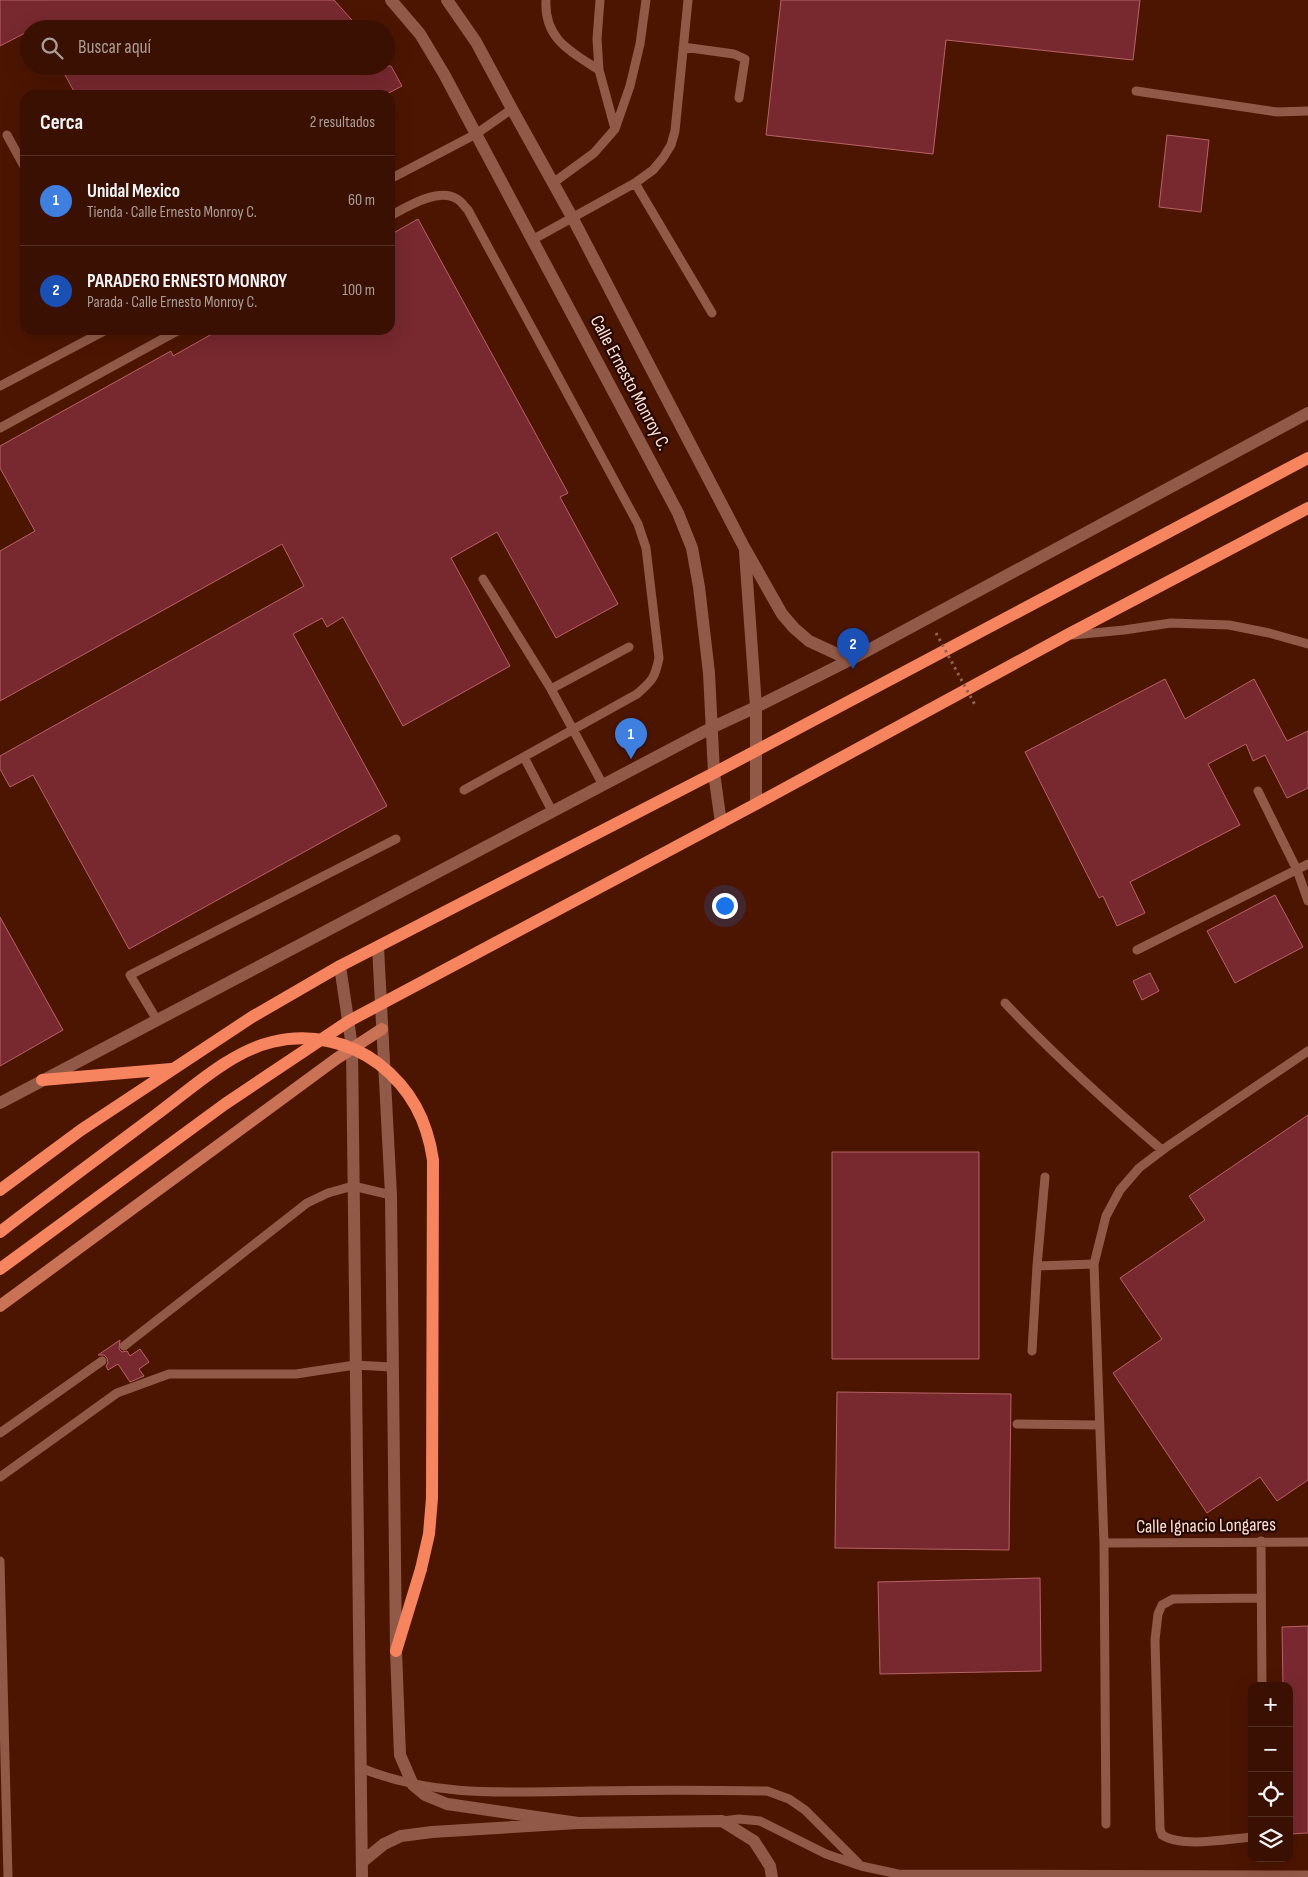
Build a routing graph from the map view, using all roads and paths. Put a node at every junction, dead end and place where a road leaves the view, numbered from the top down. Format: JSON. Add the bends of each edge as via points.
{"nodes":[{"id":1,"x":391,"y":0,"type":"edge"},
{"id":2,"x":446,"y":0,"type":"edge"},
{"id":3,"x":546,"y":0,"type":"edge"},
{"id":4,"x":600,"y":0,"type":"edge"},
{"id":5,"x":646,"y":0,"type":"edge"},
{"id":6,"x":688,"y":0,"type":"edge"},
{"id":7,"x":683,"y":47,"type":"junction"},
{"id":8,"x":598,"y":70,"type":"junction"},
{"id":9,"x":1136,"y":92,"type":"dead end"},
{"id":10,"x":740,"y":98,"type":"dead end"},
{"id":11,"x":512,"y":109,"type":"junction"},
{"id":12,"x":1308,"y":111,"type":"edge"},
{"id":13,"x":615,"y":129,"type":"junction"},
{"id":14,"x":476,"y":134,"type":"junction"},
{"id":15,"x":7,"y":135,"type":"dead end"},
{"id":16,"x":20,"y":159,"type":"edge"},
{"id":17,"x":395,"y":176,"type":"edge"},
{"id":18,"x":553,"y":183,"type":"junction"},
{"id":19,"x":635,"y":183,"type":"junction"},
{"id":20,"x":395,"y":213,"type":"edge"},
{"id":21,"x":572,"y":217,"type":"junction"},
{"id":22,"x":532,"y":240,"type":"junction"},
{"id":23,"x":712,"y":313,"type":"dead end"},
{"id":24,"x":97,"y":335,"type":"edge"},
{"id":25,"x":170,"y":335,"type":"edge"},
{"id":26,"x":0,"y":386,"type":"edge"},
{"id":27,"x":1308,"y":413,"type":"edge"},
{"id":28,"x":0,"y":428,"type":"edge"},
{"id":29,"x":1308,"y":458,"type":"edge"},
{"id":30,"x":1308,"y":508,"type":"edge"},
{"id":31,"x":744,"y":547,"type":"junction"},
{"id":32,"x":483,"y":579,"type":"dead end"},
{"id":33,"x":936,"y":633,"type":"dead end"},
{"id":34,"x":1067,"y":635,"type":"junction"},
{"id":35,"x":1308,"y":644,"type":"edge"},
{"id":36,"x":629,"y":647,"type":"dead end"},
{"id":37,"x":850,"y":660,"type":"junction"},
{"id":38,"x":551,"y":689,"type":"junction"},
{"id":39,"x":975,"y":704,"type":"dead end"},
{"id":40,"x":756,"y":707,"type":"junction"},
{"id":41,"x":711,"y":728,"type":"junction"},
{"id":42,"x":572,"y":730,"type":"junction"},
{"id":43,"x":755,"y":751,"type":"junction"},
{"id":44,"x":524,"y":757,"type":"junction"},
{"id":45,"x":714,"y":773,"type":"junction"},
{"id":46,"x":603,"y":784,"type":"junction"},
{"id":47,"x":464,"y":790,"type":"dead end"},
{"id":48,"x":1258,"y":791,"type":"dead end"},
{"id":49,"x":756,"y":804,"type":"junction"},
{"id":50,"x":552,"y":811,"type":"junction"},
{"id":51,"x":721,"y":823,"type":"junction"},
{"id":52,"x":396,"y":839,"type":"dead end"},
{"id":53,"x":1308,"y":864,"type":"edge"},
{"id":54,"x":1297,"y":870,"type":"junction"},
{"id":55,"x":1308,"y":901,"type":"edge"},
{"id":56,"x":378,"y":948,"type":"junction"},
{"id":57,"x":1137,"y":950,"type":"dead end"},
{"id":58,"x":340,"y":966,"type":"junction"},
{"id":59,"x":382,"y":1002,"type":"junction"},
{"id":60,"x":1005,"y":1003,"type":"dead end"},
{"id":61,"x":157,"y":1020,"type":"junction"},
{"id":62,"x":349,"y":1020,"type":"junction"},
{"id":63,"x":382,"y":1029,"type":"junction"},
{"id":64,"x":352,"y":1048,"type":"junction"},
{"id":65,"x":1308,"y":1051,"type":"edge"},
{"id":66,"x":173,"y":1069,"type":"junction"},
{"id":67,"x":42,"y":1080,"type":"junction"},
{"id":68,"x":0,"y":1103,"type":"edge"},
{"id":69,"x":1162,"y":1150,"type":"junction"},
{"id":70,"x":1045,"y":1177,"type":"dead end"},
{"id":71,"x":353,"y":1186,"type":"junction"},
{"id":72,"x":0,"y":1190,"type":"edge"},
{"id":73,"x":391,"y":1195,"type":"junction"},
{"id":74,"x":0,"y":1232,"type":"edge"},
{"id":75,"x":1094,"y":1264,"type":"junction"},
{"id":76,"x":1037,"y":1266,"type":"junction"},
{"id":77,"x":0,"y":1269,"type":"edge"},
{"id":78,"x":0,"y":1306,"type":"edge"},
{"id":79,"x":124,"y":1346,"type":"dead end"},
{"id":80,"x":1032,"y":1351,"type":"dead end"},
{"id":81,"x":102,"y":1361,"type":"dead end"},
{"id":82,"x":355,"y":1365,"type":"junction"},
{"id":83,"x":391,"y":1367,"type":"junction"},
{"id":84,"x":1017,"y":1424,"type":"dead end"},
{"id":85,"x":1100,"y":1425,"type":"junction"},
{"id":86,"x":0,"y":1433,"type":"edge"},
{"id":87,"x":0,"y":1477,"type":"edge"},
{"id":88,"x":1261,"y":1542,"type":"junction"},
{"id":89,"x":1308,"y":1542,"type":"edge"},
{"id":90,"x":1104,"y":1543,"type":"junction"},
{"id":91,"x":0,"y":1561,"type":"edge"},
{"id":92,"x":1260,"y":1598,"type":"junction"},
{"id":93,"x":396,"y":1651,"type":"junction"},
{"id":94,"x":1262,"y":1682,"type":"edge"},
{"id":95,"x":361,"y":1768,"type":"junction"},
{"id":96,"x":413,"y":1785,"type":"junction"},
{"id":97,"x":722,"y":1820,"type":"junction"},
{"id":98,"x":578,"y":1822,"type":"junction"},
{"id":99,"x":1106,"y":1824,"type":"dead end"},
{"id":100,"x":1248,"y":1837,"type":"edge"},
{"id":101,"x":362,"y":1862,"type":"junction"},
{"id":102,"x":861,"y":1866,"type":"junction"},
{"id":103,"x":897,"y":1875,"type":"edge"},
{"id":104,"x":1308,"y":1875,"type":"edge"},
{"id":105,"x":8,"y":1877,"type":"edge"},
{"id":106,"x":362,"y":1877,"type":"edge"},
{"id":107,"x":772,"y":1877,"type":"edge"}],
"edges":[{"from":1,"to":14,"type":"street","name":"Calle Ernesto Monroy C.","via":[[420,34]]},
{"from":2,"to":11,"type":"street","name":"Calle Ernesto Monroy C.","via":[[476,42]]},
{"from":3,"to":8,"type":"lane","via":[[548,25],[555,37]]},
{"from":4,"to":8,"type":"lane"},
{"from":5,"to":13,"type":"lane","via":[[630,86]]},
{"from":6,"to":7,"type":"lane"},
{"from":7,"to":10,"type":"lane","via":[[734,54],[745,59]]},
{"from":7,"to":19,"type":"lane","via":[[675,131],[663,158]]},
{"from":8,"to":13,"type":"lane"},
{"from":9,"to":12,"type":"lane","via":[[1277,112]]},
{"from":11,"to":14,"type":"lane"},
{"from":11,"to":18,"type":"street","name":"Calle Ernesto Monroy C."},
{"from":13,"to":18,"type":"lane","via":[[594,153]]},
{"from":14,"to":17,"type":"lane"},
{"from":14,"to":22,"type":"street","name":"Calle Ernesto Monroy C."},
{"from":15,"to":16,"type":"lane"},
{"from":18,"to":21,"type":"street","name":"Calle Ernesto Monroy C."},
{"from":19,"to":21,"type":"lane"},
{"from":19,"to":23,"type":"lane"},
{"from":20,"to":42,"type":"lane","via":[[420,200],[440,196],[456,198],[468,210],[638,524],[646,548],[659,658],[655,675],[637,694]]},
{"from":21,"to":22,"type":"lane"},
{"from":21,"to":31,"type":"street","name":"Calle Ernesto Monroy C."},
{"from":22,"to":41,"type":"street","name":"Calle Ernesto Monroy C.","via":[[678,513],[692,548],[709,673]]},
{"from":24,"to":26,"type":"lane"},
{"from":25,"to":28,"type":"lane"},
{"from":27,"to":37,"type":"street"},
{"from":29,"to":43,"type":"main road"},
{"from":30,"to":34,"type":"main road"},
{"from":31,"to":37,"type":"street","name":"Calle Ernesto Monroy C.","via":[[782,614],[794,628],[809,640]]},
{"from":31,"to":40,"type":"street","name":"Calle Ernesto Monroy C."},
{"from":32,"to":38,"type":"lane"},
{"from":33,"to":39,"type":"path","bridge":true},
{"from":34,"to":35,"type":"lane","via":[[1171,623],[1230,625],[1270,632]]},
{"from":34,"to":49,"type":"main road"},
{"from":36,"to":38,"type":"lane"},
{"from":37,"to":40,"type":"street"},
{"from":38,"to":42,"type":"lane"},
{"from":40,"to":41,"type":"street"},
{"from":40,"to":43,"type":"street","name":"Calle Ernesto Monroy C."},
{"from":41,"to":45,"type":"street","name":"Calle Ernesto Monroy C."},
{"from":41,"to":46,"type":"street"},
{"from":42,"to":44,"type":"lane"},
{"from":42,"to":46,"type":"lane"},
{"from":43,"to":45,"type":"main road"},
{"from":43,"to":49,"type":"street","name":"Calle Ernesto Monroy C."},
{"from":44,"to":47,"type":"lane"},
{"from":44,"to":50,"type":"lane"},
{"from":45,"to":51,"type":"street","name":"Calle Ernesto Monroy C."},
{"from":45,"to":56,"type":"main road"},
{"from":46,"to":50,"type":"street"},
{"from":48,"to":54,"type":"lane"},
{"from":49,"to":51,"type":"main road"},
{"from":50,"to":61,"type":"street"},
{"from":51,"to":59,"type":"main road"},
{"from":52,"to":61,"type":"lane","via":[[130,975]]},
{"from":53,"to":54,"type":"lane"},
{"from":54,"to":55,"type":"lane"},
{"from":54,"to":57,"type":"lane"},
{"from":56,"to":58,"type":"main road"},
{"from":56,"to":59,"type":"street"},
{"from":58,"to":62,"type":"street"},
{"from":58,"to":66,"type":"main road","via":[[252,1017]]},
{"from":59,"to":62,"type":"main road"},
{"from":59,"to":63,"type":"street"},
{"from":60,"to":69,"type":"lane","via":[[1094,1091]]},
{"from":61,"to":67,"type":"street"},
{"from":62,"to":64,"type":"street"},
{"from":62,"to":77,"type":"main road","via":[[225,1104]]},
{"from":63,"to":64,"type":"street"},
{"from":63,"to":73,"type":"street"},
{"from":64,"to":71,"type":"street"},
{"from":64,"to":78,"type":"street"},
{"from":65,"to":69,"type":"lane"},
{"from":66,"to":67,"type":"main road"},
{"from":66,"to":72,"type":"main road","via":[[81,1130]]},
{"from":67,"to":68,"type":"street"},
{"from":69,"to":75,"type":"lane","via":[[1139,1168],[1120,1190],[1106,1216]]},
{"from":70,"to":76,"type":"lane"},
{"from":71,"to":73,"type":"lane"},
{"from":71,"to":79,"type":"lane","via":[[307,1203]]},
{"from":71,"to":82,"type":"street"},
{"from":73,"to":83,"type":"street"},
{"from":74,"to":93,"type":"main road","bridge":true,"via":[[204,1079],[245,1052],[290,1039],[329,1041],[367,1055],[396,1078],[418,1108],[433,1160],[432,1498],[429,1534],[421,1569]]},
{"from":75,"to":76,"type":"lane"},
{"from":75,"to":85,"type":"lane"},
{"from":76,"to":80,"type":"lane"},
{"from":81,"to":86,"type":"lane"},
{"from":82,"to":83,"type":"lane"},
{"from":82,"to":87,"type":"lane","via":[[296,1374],[169,1374],[127,1388],[107,1400]]},
{"from":82,"to":95,"type":"street"},
{"from":83,"to":93,"type":"street"},
{"from":84,"to":85,"type":"lane"},
{"from":85,"to":90,"type":"lane"},
{"from":88,"to":89,"type":"lane","name":"Calle Ignacio Longares"},
{"from":88,"to":90,"type":"lane","name":"Calle Ignacio Longares"},
{"from":88,"to":92,"type":"lane"},
{"from":90,"to":99,"type":"lane"},
{"from":91,"to":105,"type":"lane"},
{"from":92,"to":94,"type":"lane"},
{"from":92,"to":100,"type":"lane","via":[[1173,1599],[1162,1605],[1158,1614],[1156,1640],[1162,1835],[1181,1842]]},
{"from":93,"to":96,"type":"street","via":[[400,1755]]},
{"from":95,"to":96,"type":"lane"},
{"from":95,"to":101,"type":"street"},
{"from":96,"to":98,"type":"street","via":[[425,1795],[447,1804]]},
{"from":96,"to":102,"type":"lane","via":[[468,1792],[767,1791],[805,1810]]},
{"from":97,"to":98,"type":"street"},
{"from":97,"to":102,"type":"lane","via":[[760,1821],[826,1854]]},
{"from":97,"to":107,"type":"street","via":[[754,1841],[770,1866]]},
{"from":98,"to":101,"type":"street","via":[[401,1836],[384,1844]]},
{"from":101,"to":106,"type":"street"},
{"from":102,"to":103,"type":"lane"},
{"from":103,"to":104,"type":"lane"}]}
